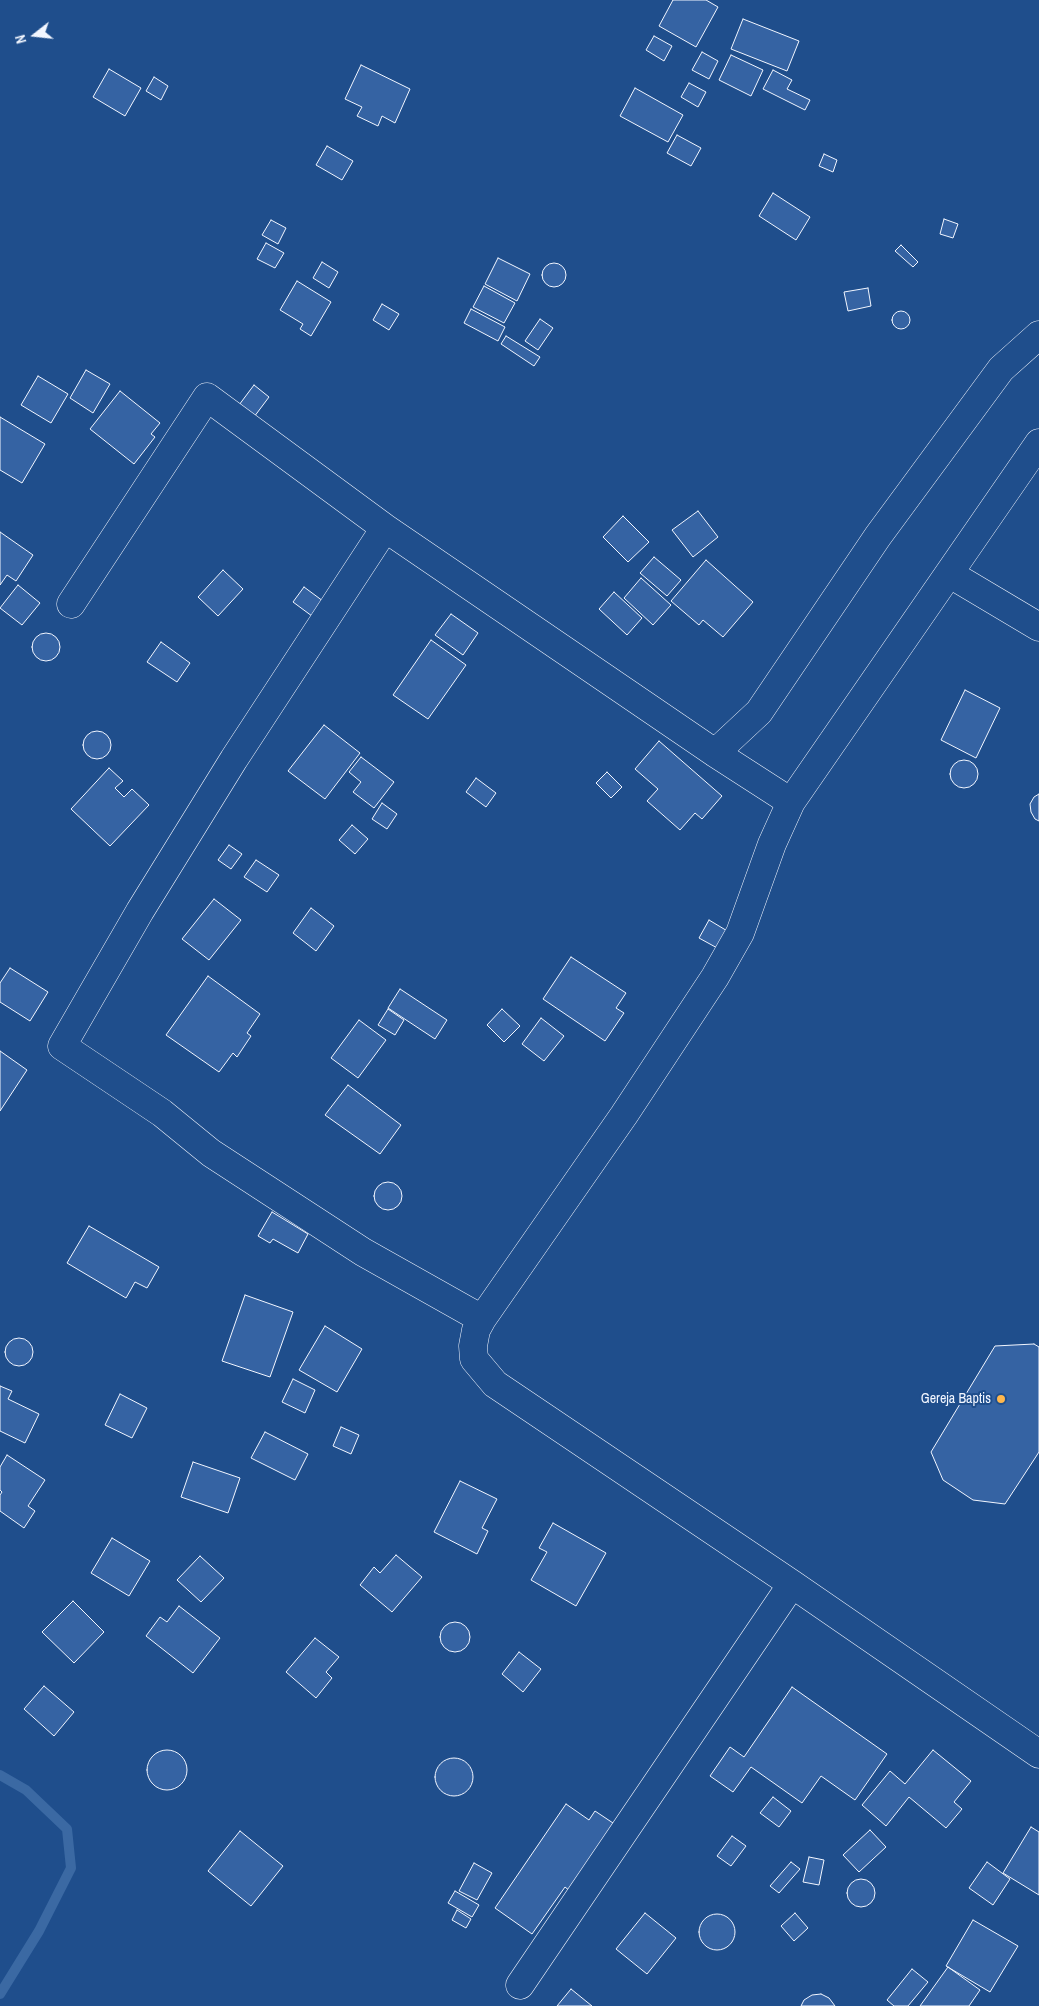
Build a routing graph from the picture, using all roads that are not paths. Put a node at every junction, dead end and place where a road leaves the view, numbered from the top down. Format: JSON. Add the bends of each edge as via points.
{"nodes":[{"id":1,"x":1039,"y":335,"type":"edge"},
{"id":2,"x":1039,"y":443,"type":"edge"},
{"id":3,"x":385,"y":528,"type":"junction"},
{"id":4,"x":950,"y":574,"type":"junction"},
{"id":5,"x":71,"y":604,"type":"dead end"},
{"id":6,"x":1039,"y":627,"type":"edge"},
{"id":7,"x":715,"y":754,"type":"junction"},
{"id":8,"x":790,"y":802,"type":"junction"},
{"id":9,"x":482,"y":1319,"type":"junction"},
{"id":10,"x":792,"y":1584,"type":"junction"},
{"id":11,"x":1039,"y":1754,"type":"edge"},
{"id":12,"x":520,"y":1985,"type":"dead end"}],
"edges":[{"from":1,"to":7,"type":"street","via":[[1001,369],[878,536],[759,712]]},
{"from":2,"to":4,"type":"street"},
{"from":3,"to":5,"type":"street","via":[[207,397]]},
{"from":3,"to":7,"type":"street"},
{"from":3,"to":9,"type":"street","via":[[234,759],[62,1046],[162,1113],[211,1153],[339,1237]]},
{"from":4,"to":6,"type":"street"},
{"from":4,"to":8,"type":"street"},
{"from":7,"to":8,"type":"street"},
{"from":8,"to":9,"type":"street","via":[[740,933],[715,978]]},
{"from":9,"to":10,"type":"street","via":[[476,1330],[474,1359],[495,1384]]},
{"from":10,"to":11,"type":"street"},
{"from":10,"to":12,"type":"street"}]}
